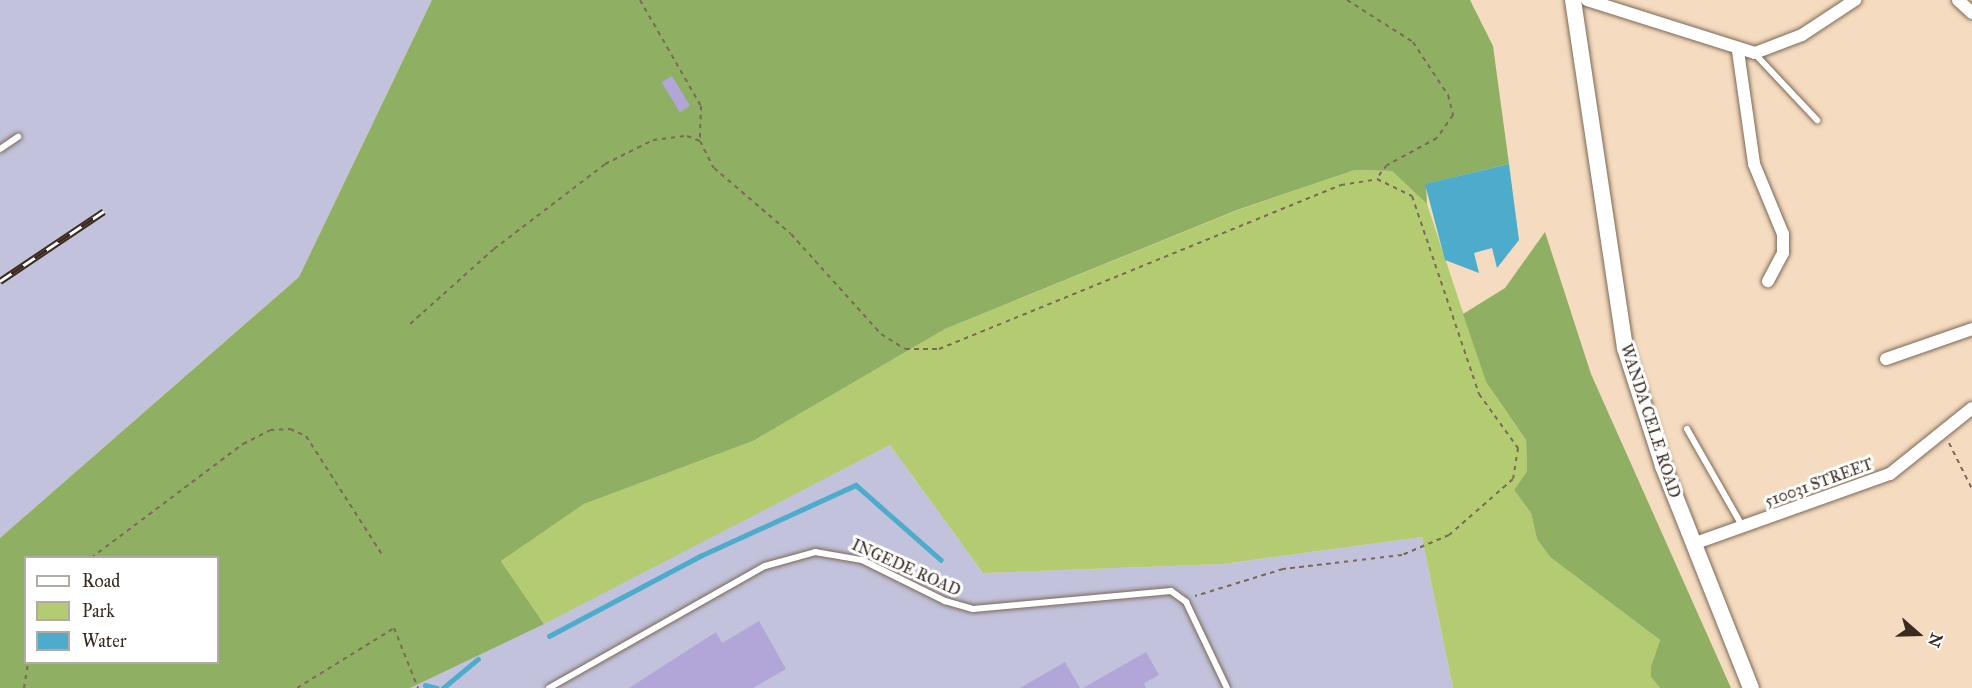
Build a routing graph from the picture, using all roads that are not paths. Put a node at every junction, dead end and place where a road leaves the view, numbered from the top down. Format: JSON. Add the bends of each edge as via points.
{"nodes":[{"id":1,"x":1573,"y":0,"type":"edge"},
{"id":2,"x":1587,"y":0,"type":"edge"},
{"id":3,"x":1855,"y":0,"type":"edge"},
{"id":4,"x":1958,"y":0,"type":"edge"},
{"id":5,"x":1972,"y":13,"type":"edge"},
{"id":6,"x":1738,"y":51,"type":"junction"},
{"id":7,"x":1755,"y":53,"type":"junction"},
{"id":8,"x":1816,"y":120,"type":"dead end"},
{"id":9,"x":18,"y":136,"type":"dead end"},
{"id":10,"x":0,"y":149,"type":"edge"},
{"id":11,"x":1768,"y":281,"type":"dead end"},
{"id":12,"x":1972,"y":329,"type":"edge"},
{"id":13,"x":1886,"y":359,"type":"dead end"},
{"id":14,"x":1972,"y":408,"type":"edge"},
{"id":15,"x":1687,"y":429,"type":"dead end"},
{"id":16,"x":1743,"y":527,"type":"junction"},
{"id":17,"x":1693,"y":544,"type":"junction"},
{"id":18,"x":549,"y":688,"type":"edge"},
{"id":19,"x":1227,"y":688,"type":"edge"},
{"id":20,"x":1751,"y":688,"type":"edge"}],
"edges":[{"from":1,"to":17,"type":"street","name":"WANDA CELE ROAD","via":[[1625,348]]},
{"from":2,"to":6,"type":"street"},
{"from":3,"to":7,"type":"street","via":[[1802,35]]},
{"from":4,"to":5,"type":"street"},
{"from":6,"to":7,"type":"street"},
{"from":6,"to":11,"type":"street","via":[[1754,164],[1783,234],[1783,253]]},
{"from":7,"to":8,"type":"lane"},
{"from":9,"to":10,"type":"lane"},
{"from":12,"to":13,"type":"street"},
{"from":14,"to":16,"type":"street","name":"510031 STREET","via":[[1945,435],[1865,485]]},
{"from":15,"to":16,"type":"lane"},
{"from":16,"to":17,"type":"street","name":"510031 STREET"},
{"from":17,"to":20,"type":"street","name":"WANDA CELE ROAD"},
{"from":18,"to":19,"type":"lane","name":"INGEDE ROAD","via":[[765,566],[798,554],[846,554],[973,609],[1093,602],[1163,590],[1183,599]]}]}
